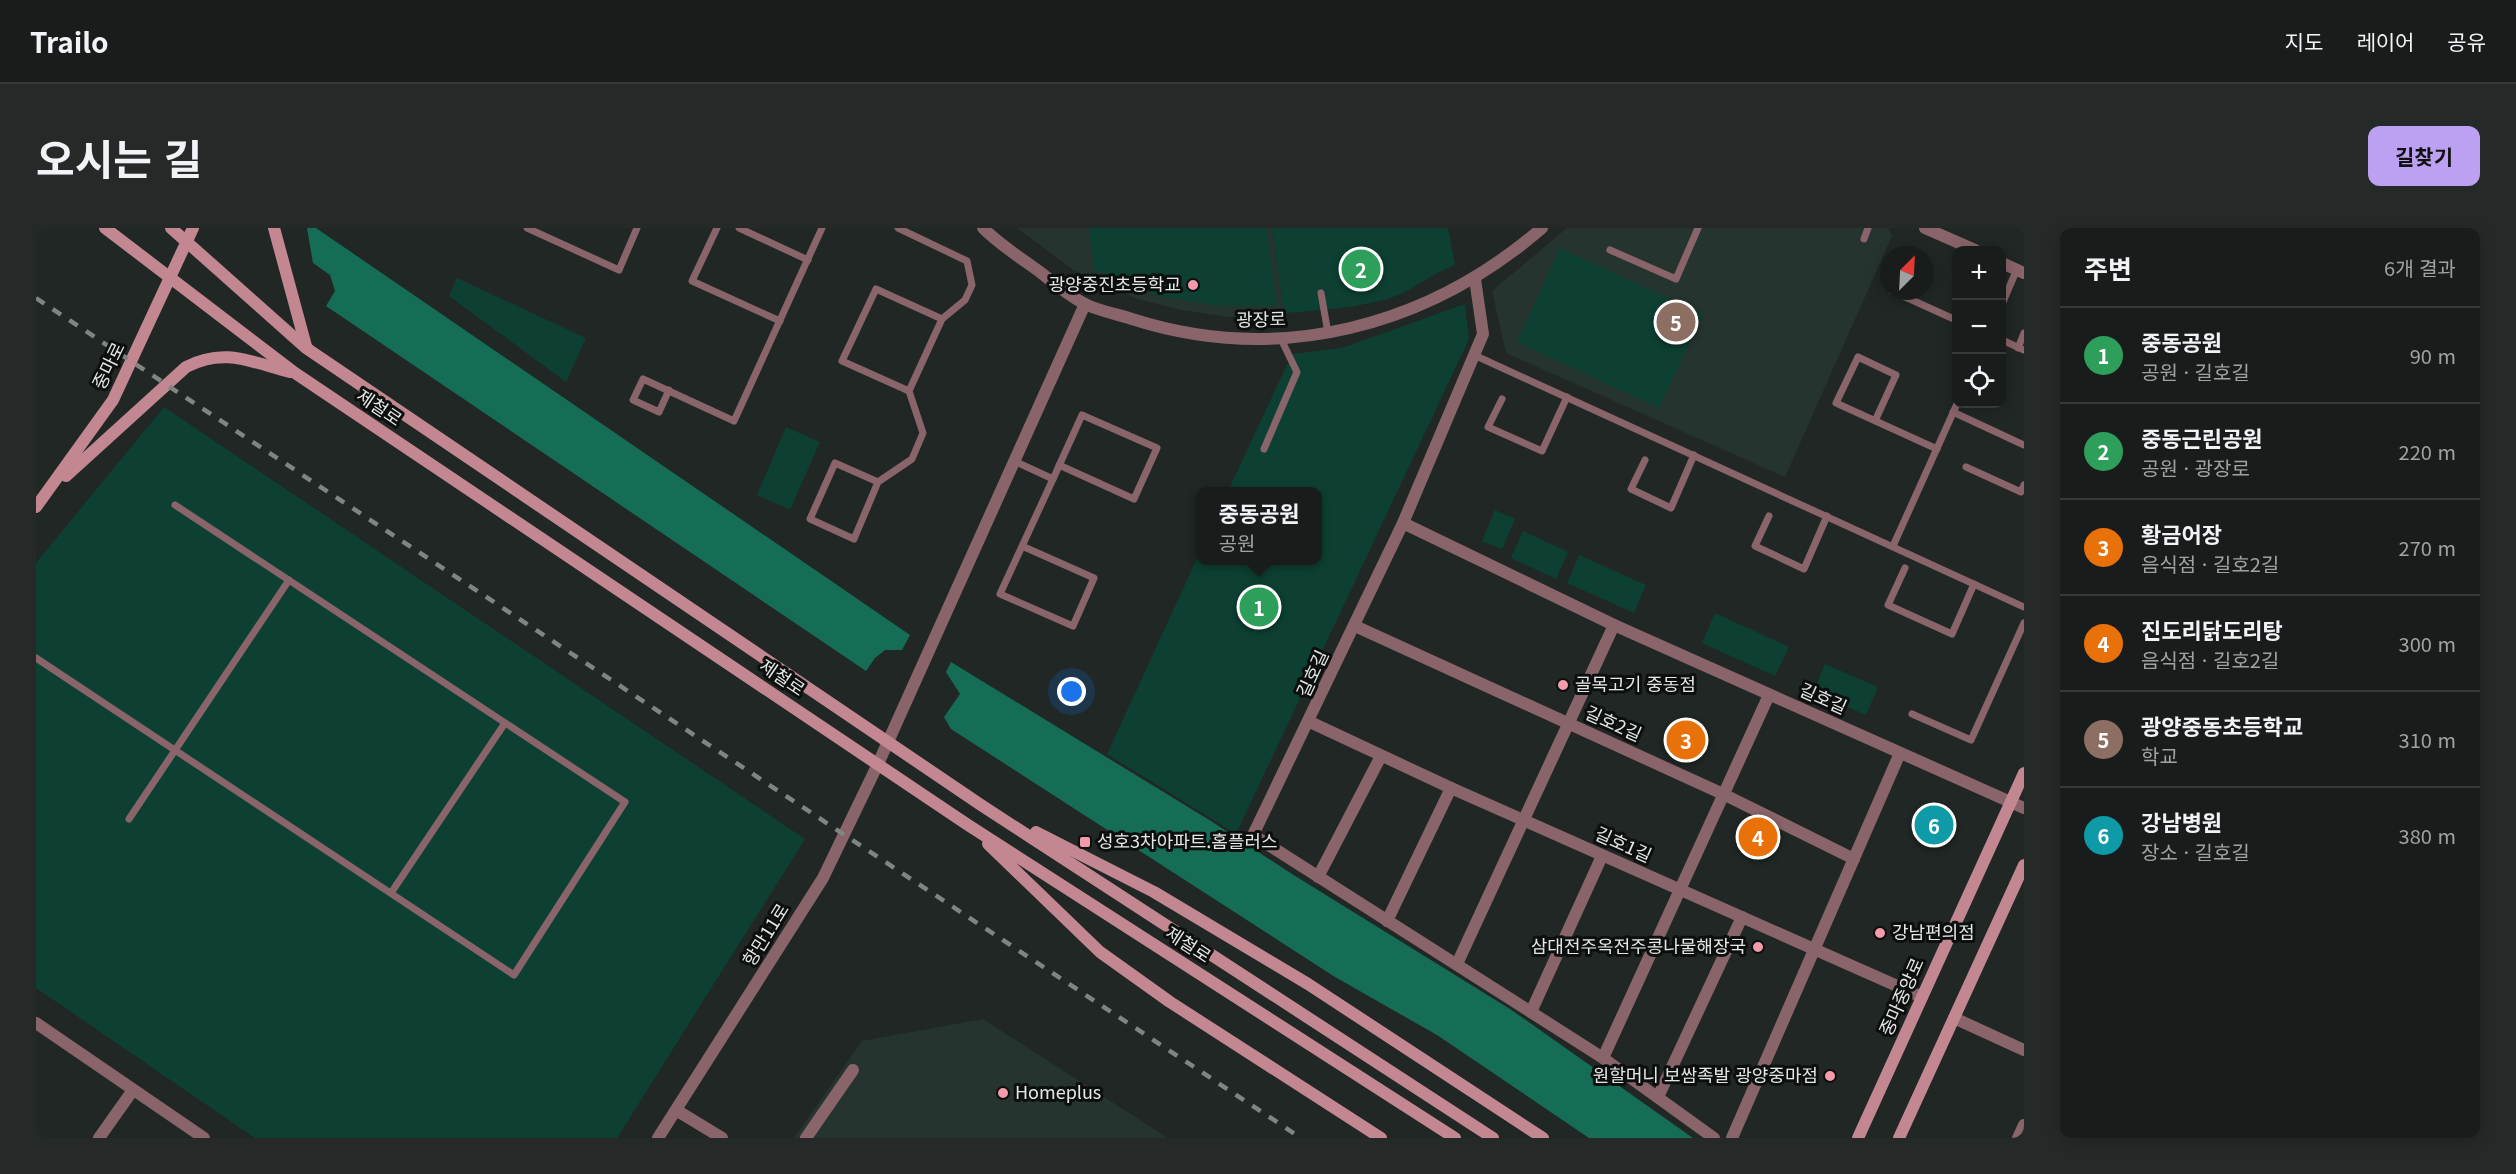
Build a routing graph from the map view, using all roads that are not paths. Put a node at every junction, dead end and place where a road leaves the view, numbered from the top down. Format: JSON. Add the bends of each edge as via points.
{"nodes":[{"id":1,"x":105,"y":228,"type":"edge"},
{"id":2,"x":171,"y":228,"type":"edge"},
{"id":3,"x":193,"y":228,"type":"edge"},
{"id":4,"x":274,"y":228,"type":"edge"},
{"id":5,"x":527,"y":228,"type":"edge"},
{"id":6,"x":637,"y":228,"type":"edge"},
{"id":7,"x":717,"y":228,"type":"edge"},
{"id":8,"x":739,"y":228,"type":"edge"},
{"id":9,"x":822,"y":228,"type":"edge"},
{"id":10,"x":898,"y":228,"type":"edge"},
{"id":11,"x":983,"y":228,"type":"edge"},
{"id":12,"x":1542,"y":228,"type":"edge"},
{"id":13,"x":1698,"y":228,"type":"edge"},
{"id":14,"x":1868,"y":228,"type":"edge"},
{"id":15,"x":1925,"y":228,"type":"edge"},
{"id":16,"x":1864,"y":239,"type":"dead end"},
{"id":17,"x":187,"y":240,"type":"junction"},
{"id":18,"x":1966,"y":246,"type":"edge"},
{"id":19,"x":1610,"y":250,"type":"dead end"},
{"id":20,"x":808,"y":260,"type":"junction"},
{"id":21,"x":2006,"y":264,"type":"edge"},
{"id":22,"x":2020,"y":271,"type":"edge"},
{"id":23,"x":170,"y":279,"type":"junction"},
{"id":24,"x":1475,"y":279,"type":"junction"},
{"id":25,"x":1321,"y":292,"type":"dead end"},
{"id":26,"x":1912,"y":300,"type":"edge"},
{"id":27,"x":2003,"y":300,"type":"edge"},
{"id":28,"x":1085,"y":304,"type":"junction"},
{"id":29,"x":1952,"y":318,"type":"edge"},
{"id":30,"x":942,"y":319,"type":"junction"},
{"id":31,"x":780,"y":321,"type":"junction"},
{"id":32,"x":1328,"y":333,"type":"junction"},
{"id":33,"x":2024,"y":333,"type":"edge"},
{"id":34,"x":1281,"y":339,"type":"junction"},
{"id":35,"x":2006,"y":342,"type":"edge"},
{"id":36,"x":306,"y":348,"type":"junction"},
{"id":37,"x":2021,"y":349,"type":"edge"},
{"id":38,"x":1474,"y":355,"type":"junction"},
{"id":39,"x":295,"y":374,"type":"junction"},
{"id":40,"x":669,"y":390,"type":"junction"},
{"id":41,"x":909,"y":391,"type":"junction"},
{"id":42,"x":1567,"y":397,"type":"junction"},
{"id":43,"x":1502,"y":399,"type":"dead end"},
{"id":44,"x":1955,"y":408,"type":"edge"},
{"id":45,"x":1953,"y":412,"type":"junction"},
{"id":46,"x":1875,"y":421,"type":"junction"},
{"id":47,"x":2024,"y":445,"type":"edge"},
{"id":48,"x":1937,"y":448,"type":"junction"},
{"id":49,"x":1264,"y":449,"type":"dead end"},
{"id":50,"x":1694,"y":455,"type":"junction"},
{"id":51,"x":1645,"y":460,"type":"dead end"},
{"id":52,"x":1014,"y":461,"type":"junction"},
{"id":53,"x":1059,"y":465,"type":"junction"},
{"id":54,"x":1966,"y":467,"type":"dead end"},
{"id":55,"x":1053,"y":479,"type":"junction"},
{"id":56,"x":878,"y":482,"type":"junction"},
{"id":57,"x":2024,"y":485,"type":"edge"},
{"id":58,"x":45,"y":495,"type":"junction"},
{"id":59,"x":175,"y":505,"type":"dead end"},
{"id":60,"x":36,"y":507,"type":"edge"},
{"id":61,"x":1769,"y":516,"type":"dead end"},
{"id":62,"x":1827,"y":516,"type":"junction"},
{"id":63,"x":1403,"y":523,"type":"junction"},
{"id":64,"x":1022,"y":546,"type":"junction"},
{"id":65,"x":1893,"y":546,"type":"junction"},
{"id":66,"x":1905,"y":568,"type":"dead end"},
{"id":67,"x":289,"y":580,"type":"junction"},
{"id":68,"x":1974,"y":584,"type":"junction"},
{"id":69,"x":2024,"y":607,"type":"edge"},
{"id":70,"x":2024,"y":623,"type":"edge"},
{"id":71,"x":1614,"y":625,"type":"junction"},
{"id":72,"x":1355,"y":626,"type":"junction"},
{"id":73,"x":36,"y":658,"type":"edge"},
{"id":74,"x":1769,"y":694,"type":"junction"},
{"id":75,"x":1912,"y":714,"type":"dead end"},
{"id":76,"x":1310,"y":722,"type":"junction"},
{"id":77,"x":505,"y":723,"type":"junction"},
{"id":78,"x":1569,"y":724,"type":"junction"},
{"id":79,"x":887,"y":741,"type":"junction"},
{"id":80,"x":173,"y":751,"type":"junction"},
{"id":81,"x":1900,"y":753,"type":"junction"},
{"id":82,"x":1381,"y":756,"type":"junction"},
{"id":83,"x":878,"y":764,"type":"junction"},
{"id":84,"x":2024,"y":773,"type":"edge"},
{"id":85,"x":1450,"y":788,"type":"junction"},
{"id":86,"x":1723,"y":794,"type":"junction"},
{"id":87,"x":2011,"y":802,"type":"junction"},
{"id":88,"x":981,"y":805,"type":"junction"},
{"id":89,"x":2024,"y":808,"type":"edge"},
{"id":90,"x":129,"y":819,"type":"dead end"},
{"id":91,"x":1525,"y":820,"type":"junction"},
{"id":92,"x":968,"y":825,"type":"junction"},
{"id":93,"x":1602,"y":856,"type":"junction"},
{"id":94,"x":1854,"y":860,"type":"junction"},
{"id":95,"x":2024,"y":865,"type":"edge"},
{"id":96,"x":1318,"y":877,"type":"junction"},
{"id":97,"x":1680,"y":891,"type":"junction"},
{"id":98,"x":391,"y":893,"type":"junction"},
{"id":99,"x":1742,"y":917,"type":"junction"},
{"id":100,"x":1387,"y":921,"type":"junction"},
{"id":101,"x":1815,"y":950,"type":"junction"},
{"id":102,"x":1456,"y":964,"type":"junction"},
{"id":103,"x":1922,"y":997,"type":"junction"},
{"id":104,"x":1531,"y":1012,"type":"junction"},
{"id":105,"x":1954,"y":1018,"type":"junction"},
{"id":106,"x":36,"y":1023,"type":"edge"},
{"id":107,"x":2024,"y":1050,"type":"edge"},
{"id":108,"x":1603,"y":1058,"type":"junction"},
{"id":109,"x":853,"y":1070,"type":"dead end"},
{"id":110,"x":133,"y":1090,"type":"junction"},
{"id":111,"x":1658,"y":1097,"type":"junction"},
{"id":112,"x":676,"y":1110,"type":"junction"},
{"id":113,"x":2024,"y":1125,"type":"edge"},
{"id":114,"x":99,"y":1138,"type":"edge"},
{"id":115,"x":204,"y":1138,"type":"edge"},
{"id":116,"x":658,"y":1138,"type":"edge"},
{"id":117,"x":722,"y":1138,"type":"edge"},
{"id":118,"x":806,"y":1138,"type":"edge"},
{"id":119,"x":1381,"y":1138,"type":"edge"},
{"id":120,"x":1455,"y":1138,"type":"edge"},
{"id":121,"x":1493,"y":1138,"type":"edge"},
{"id":122,"x":1543,"y":1138,"type":"edge"},
{"id":123,"x":1714,"y":1138,"type":"edge"},
{"id":124,"x":1732,"y":1138,"type":"edge"},
{"id":125,"x":1858,"y":1138,"type":"edge"},
{"id":126,"x":1899,"y":1138,"type":"edge"},
{"id":127,"x":2018,"y":1138,"type":"edge"}],
"edges":[{"from":1,"to":23,"type":"main road","name":"제철로"},
{"from":2,"to":17,"type":"main road","name":"제철로"},
{"from":3,"to":17,"type":"main road","name":"중마로"},
{"from":4,"to":36,"type":"main road"},
{"from":5,"to":6,"type":"lane","via":[[619,270]]},
{"from":7,"to":31,"type":"lane","via":[[692,281]]},
{"from":8,"to":20,"type":"lane"},
{"from":9,"to":20,"type":"lane"},
{"from":10,"to":30,"type":"lane","via":[[968,261],[972,285],[965,300]]},
{"from":11,"to":28,"type":"street","name":"광장로"},
{"from":12,"to":24,"type":"street","name":"광장로"},
{"from":13,"to":19,"type":"lane","via":[[1676,279]]},
{"from":14,"to":16,"type":"lane"},
{"from":15,"to":18,"type":"street"},
{"from":17,"to":23,"type":"main road","name":"중마로"},
{"from":17,"to":36,"type":"main road","name":"제철로"},
{"from":20,"to":31,"type":"lane"},
{"from":21,"to":22,"type":"street"},
{"from":22,"to":27,"type":"lane"},
{"from":23,"to":39,"type":"main road","name":"제철로"},
{"from":23,"to":58,"type":"main road","name":"중마로","via":[[113,400]]},
{"from":24,"to":32,"type":"street","name":"광장로","via":[[1401,313]]},
{"from":24,"to":38,"type":"street","via":[[1483,334]]},
{"from":25,"to":32,"type":"lane"},
{"from":26,"to":29,"type":"lane"},
{"from":28,"to":34,"type":"street","name":"광장로","via":[[1169,329],[1221,338]]},
{"from":28,"to":52,"type":"street","name":"항만11로"},
{"from":30,"to":41,"type":"lane"},
{"from":30,"to":41,"type":"lane","via":[[876,289],[842,361]]},
{"from":31,"to":40,"type":"lane","via":[[734,421]]},
{"from":32,"to":34,"type":"street","name":"광장로"},
{"from":33,"to":37,"type":"lane"},
{"from":34,"to":49,"type":"lane","via":[[1297,372]]},
{"from":35,"to":37,"type":"lane"},
{"from":36,"to":79,"type":"main road","name":"제철로"},
{"from":38,"to":42,"type":"lane"},
{"from":38,"to":63,"type":"street"},
{"from":39,"to":58,"type":"main road","via":[[228,356],[205,357],[186,367]]},
{"from":39,"to":83,"type":"main road","name":"제철로"},
{"from":40,"to":40,"type":"lane","via":[[643,379],[633,400],[659,412]]},
{"from":41,"to":56,"type":"lane","via":[[923,434],[912,459]]},
{"from":42,"to":43,"type":"lane","via":[[1542,451],[1488,427]]},
{"from":42,"to":50,"type":"lane"},
{"from":44,"to":45,"type":"lane"},
{"from":45,"to":47,"type":"lane"},
{"from":45,"to":48,"type":"lane"},
{"from":46,"to":46,"type":"lane","via":[[1836,403],[1858,357],[1896,375]]},
{"from":46,"to":48,"type":"lane"},
{"from":48,"to":65,"type":"lane"},
{"from":50,"to":51,"type":"lane","via":[[1671,507],[1631,489]]},
{"from":50,"to":62,"type":"lane"},
{"from":52,"to":55,"type":"lane"},
{"from":52,"to":79,"type":"street","name":"항만11로"},
{"from":53,"to":53,"type":"lane","via":[[1082,414],[1157,448],[1134,499]]},
{"from":53,"to":55,"type":"lane"},
{"from":54,"to":57,"type":"lane","via":[[2021,492]]},
{"from":55,"to":64,"type":"lane"},
{"from":56,"to":56,"type":"lane","via":[[835,462],[810,519],[854,539]]},
{"from":58,"to":60,"type":"main road","name":"중마로"},
{"from":59,"to":67,"type":"lane"},
{"from":61,"to":62,"type":"lane","via":[[1755,546],[1804,569]]},
{"from":62,"to":65,"type":"lane"},
{"from":63,"to":71,"type":"street","name":"길호길"},
{"from":63,"to":72,"type":"street","name":"길호길"},
{"from":64,"to":64,"type":"lane","via":[[1000,594],[1073,626],[1094,579]]},
{"from":65,"to":68,"type":"lane"},
{"from":66,"to":68,"type":"lane","via":[[1888,605],[1952,634]]},
{"from":67,"to":77,"type":"lane"},
{"from":67,"to":80,"type":"lane"},
{"from":68,"to":69,"type":"lane"},
{"from":70,"to":75,"type":"lane","via":[[1971,740]]},
{"from":71,"to":74,"type":"street","name":"길호길"},
{"from":71,"to":78,"type":"street"},
{"from":72,"to":76,"type":"street","name":"길호길"},
{"from":72,"to":78,"type":"street","name":"길호2길"},
{"from":73,"to":80,"type":"lane"},
{"from":74,"to":81,"type":"street","name":"길호길"},
{"from":74,"to":86,"type":"street"},
{"from":76,"to":82,"type":"street","name":"길호1길"},
{"from":76,"to":96,"type":"street","name":"길호길","via":[[1253,835]]},
{"from":77,"to":98,"type":"lane"},
{"from":77,"to":98,"type":"lane","via":[[625,802],[514,975]]},
{"from":78,"to":86,"type":"street","name":"길호2길"},
{"from":78,"to":91,"type":"street"},
{"from":79,"to":83,"type":"street","name":"항만11로"},
{"from":79,"to":88,"type":"main road","name":"제철로"},
{"from":80,"to":90,"type":"lane"},
{"from":80,"to":98,"type":"lane"},
{"from":81,"to":87,"type":"street","name":"길호길"},
{"from":81,"to":94,"type":"street"},
{"from":82,"to":85,"type":"street","name":"길호1길"},
{"from":82,"to":96,"type":"street"},
{"from":83,"to":92,"type":"main road","name":"제철로"},
{"from":83,"to":112,"type":"street","name":"항만11로","via":[[823,878]]},
{"from":84,"to":87,"type":"main road","name":"중마중앙로"},
{"from":85,"to":91,"type":"street","name":"길호1길"},
{"from":85,"to":100,"type":"street"},
{"from":86,"to":94,"type":"street","name":"길호2길"},
{"from":86,"to":97,"type":"street"},
{"from":87,"to":89,"type":"street","name":"길호길"},
{"from":87,"to":103,"type":"main road","name":"중마중앙로"},
{"from":88,"to":121,"type":"main road","name":"제철로"},
{"from":88,"to":122,"type":"main road","via":[[1154,892],[1308,984]]},
{"from":91,"to":93,"type":"street","name":"길호1길"},
{"from":91,"to":102,"type":"street"},
{"from":92,"to":119,"type":"main road","via":[[1100,952],[1170,1002]]},
{"from":92,"to":120,"type":"main road","name":"제철로"},
{"from":93,"to":97,"type":"street","name":"길호1길"},
{"from":93,"to":104,"type":"street"},
{"from":94,"to":101,"type":"street"},
{"from":95,"to":105,"type":"main road"},
{"from":96,"to":100,"type":"street","name":"길호길"},
{"from":97,"to":99,"type":"street","name":"길호1길"},
{"from":97,"to":108,"type":"street"},
{"from":99,"to":101,"type":"street","name":"길호1길"},
{"from":99,"to":111,"type":"street"},
{"from":100,"to":102,"type":"street","name":"길호길"},
{"from":101,"to":103,"type":"street","name":"길호1길"},
{"from":101,"to":124,"type":"street"},
{"from":102,"to":104,"type":"street","name":"길호길"},
{"from":103,"to":125,"type":"main road","name":"중마중앙로"},
{"from":104,"to":108,"type":"street","name":"길호길"},
{"from":105,"to":107,"type":"street"},
{"from":105,"to":126,"type":"main road"},
{"from":106,"to":110,"type":"street"},
{"from":108,"to":111,"type":"street","name":"길호길"},
{"from":109,"to":118,"type":"street"},
{"from":110,"to":114,"type":"street"},
{"from":110,"to":115,"type":"street"},
{"from":111,"to":123,"type":"street","name":"길호길"},
{"from":112,"to":116,"type":"street","name":"항만11로"},
{"from":112,"to":117,"type":"street"},
{"from":113,"to":127,"type":"street"}]}
